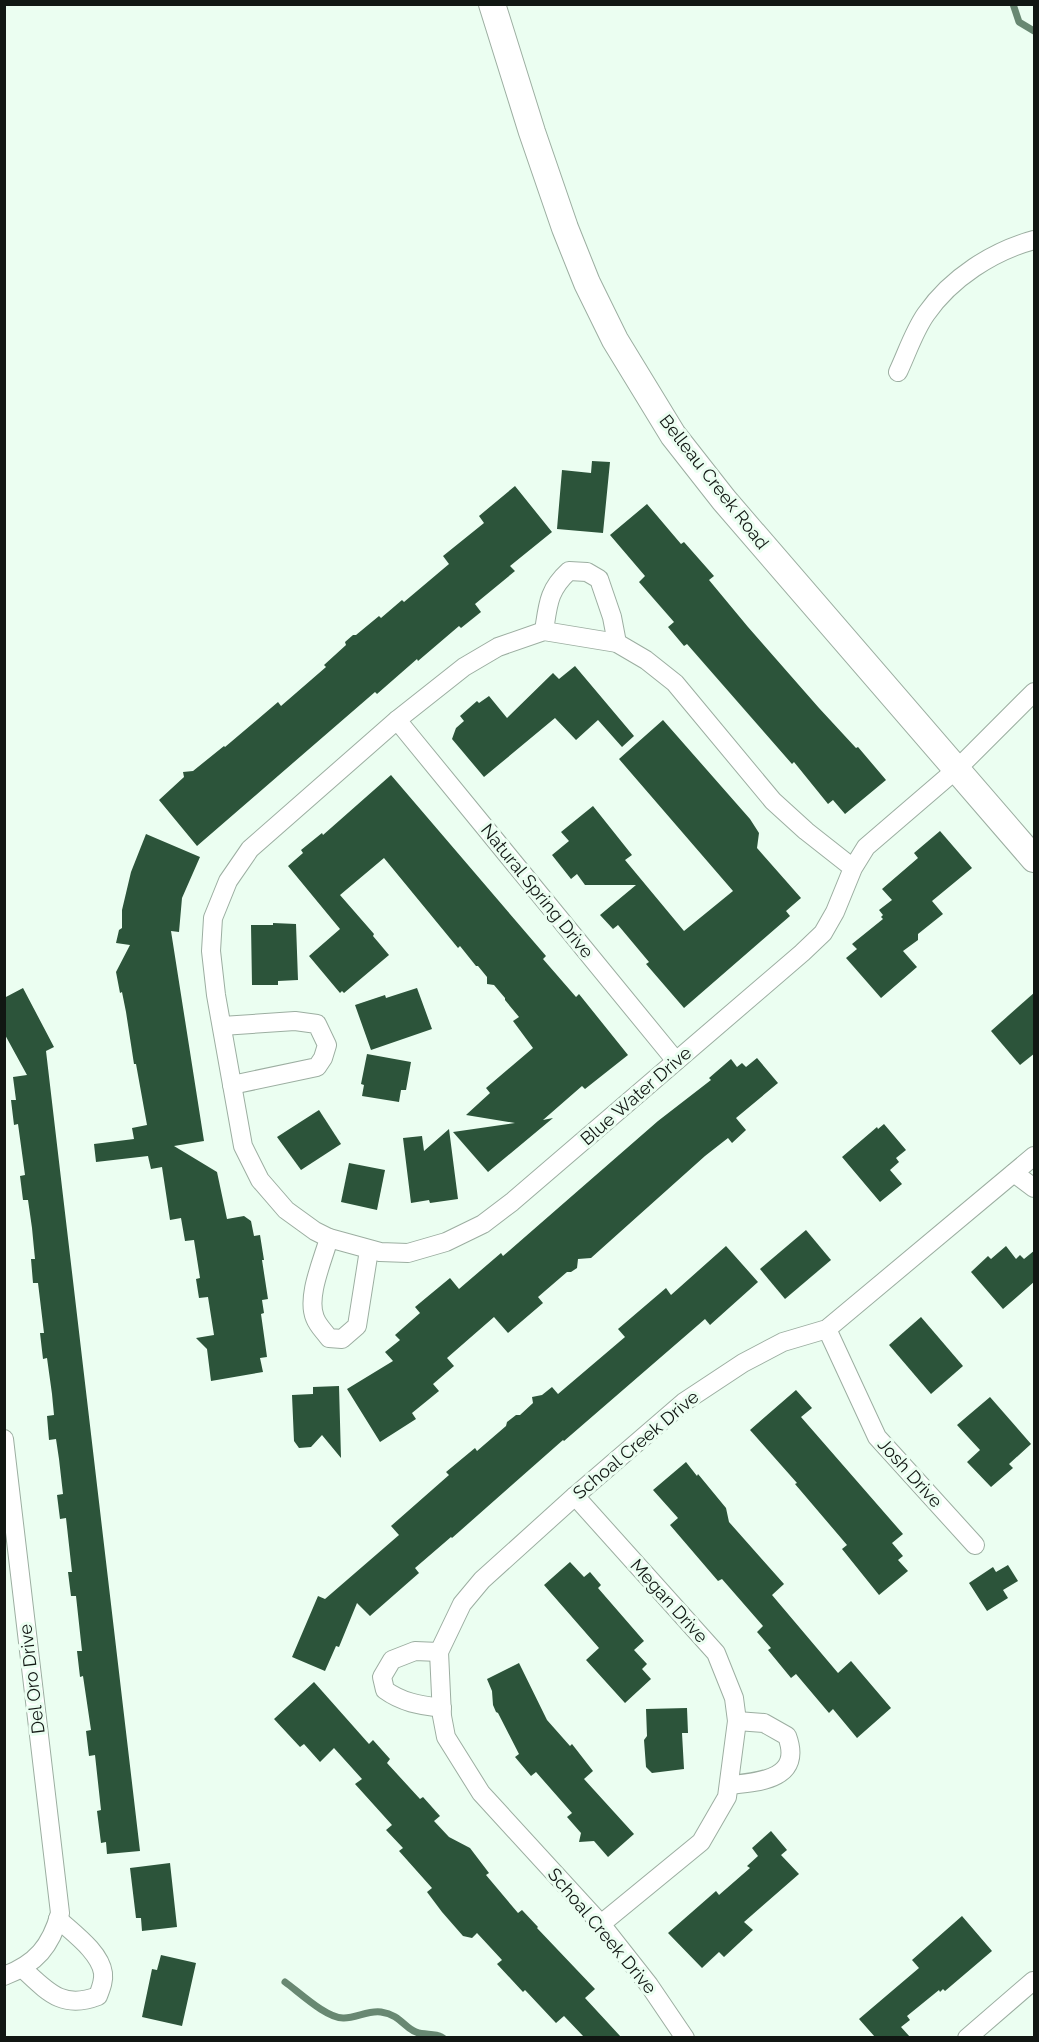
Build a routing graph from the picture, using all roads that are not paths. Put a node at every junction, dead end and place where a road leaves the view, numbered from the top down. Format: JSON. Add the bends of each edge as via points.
{"nodes":[{"id":1,"x":492,"y":4,"type":"edge"},
{"id":2,"x":1035,"y":240,"type":"edge"},
{"id":3,"x":897,"y":372,"type":"dead end"},
{"id":4,"x":544,"y":631,"type":"junction"},
{"id":5,"x":617,"y":643,"type":"junction"},
{"id":6,"x":1035,"y":692,"type":"edge"},
{"id":7,"x":397,"y":720,"type":"junction"},
{"id":8,"x":958,"y":768,"type":"junction"},
{"id":9,"x":1035,"y":859,"type":"edge"},
{"id":10,"x":853,"y":868,"type":"junction"},
{"id":11,"x":222,"y":1026,"type":"junction"},
{"id":12,"x":676,"y":1061,"type":"junction"},
{"id":13,"x":232,"y":1084,"type":"junction"},
{"id":14,"x":1035,"y":1156,"type":"edge"},
{"id":15,"x":1014,"y":1173,"type":"junction"},
{"id":16,"x":1035,"y":1188,"type":"edge"},
{"id":17,"x":329,"y":1238,"type":"junction"},
{"id":18,"x":369,"y":1250,"type":"junction"},
{"id":19,"x":827,"y":1329,"type":"junction"},
{"id":20,"x":4,"y":1439,"type":"edge"},
{"id":21,"x":575,"y":1496,"type":"junction"},
{"id":22,"x":975,"y":1545,"type":"dead end"},
{"id":23,"x":439,"y":1652,"type":"junction"},
{"id":24,"x":442,"y":1708,"type":"junction"},
{"id":25,"x":737,"y":1721,"type":"junction"},
{"id":26,"x":729,"y":1785,"type":"junction"},
{"id":27,"x":58,"y":1919,"type":"junction"},
{"id":28,"x":601,"y":1924,"type":"junction"},
{"id":29,"x":22,"y":1968,"type":"junction"},
{"id":30,"x":4,"y":1976,"type":"edge"},
{"id":31,"x":1033,"y":1980,"type":"dead end"},
{"id":32,"x":685,"y":2037,"type":"edge"},
{"id":33,"x":967,"y":2037,"type":"edge"}],
"edges":[{"from":1,"to":8,"type":"main road","name":"Belleau Creek Road","via":[[574,250],[596,302],[672,435]]},
{"from":2,"to":3,"type":"street","via":[[1014,245],[963,273],[926,314]]},
{"from":4,"to":5,"type":"street","name":"Blue Water Drive"},
{"from":4,"to":5,"type":"street","via":[[556,582],[569,571],[587,572],[599,579]]},
{"from":4,"to":7,"type":"street","name":"Blue Water Drive","via":[[498,647]]},
{"from":5,"to":10,"type":"street","name":"Blue Water Drive","via":[[675,683],[773,801]]},
{"from":6,"to":8,"type":"street","name":"Blue Water Drive"},
{"from":7,"to":11,"type":"street","name":"Blue Water Drive","via":[[250,849],[228,881],[213,918],[211,951]]},
{"from":7,"to":12,"type":"street","name":"Natural Spring Drive"},
{"from":8,"to":9,"type":"main road","name":"Belleau Creek Road"},
{"from":8,"to":10,"type":"street","name":"Blue Water Drive","via":[[866,847]]},
{"from":10,"to":12,"type":"street","name":"Blue Water Drive","via":[[823,933]]},
{"from":11,"to":13,"type":"street","name":"Blue Water Drive"},
{"from":11,"to":13,"type":"street","via":[[295,1021],[317,1024],[327,1044],[317,1067]]},
{"from":12,"to":18,"type":"street","name":"Blue Water Drive","via":[[483,1224],[446,1242],[408,1253]]},
{"from":13,"to":17,"type":"street","name":"Blue Water Drive","via":[[243,1146],[260,1180],[286,1210]]},
{"from":14,"to":15,"type":"street","name":"Schoal Creek Drive"},
{"from":15,"to":16,"type":"street"},
{"from":15,"to":19,"type":"street","name":"Schoal Creek Drive"},
{"from":17,"to":18,"type":"street","name":"Blue Water Drive"},
{"from":17,"to":18,"type":"street","via":[[312,1298],[314,1316],[329,1338],[342,1339],[357,1326]]},
{"from":19,"to":21,"type":"street","name":"Schoal Creek Drive","via":[[783,1342],[684,1402]]},
{"from":19,"to":22,"type":"street","name":"Josh Drive","via":[[877,1437]]},
{"from":20,"to":27,"type":"street","name":"Del Oro Drive"},
{"from":21,"to":23,"type":"street","name":"Schoal Creek Drive","via":[[482,1580],[462,1604]]},
{"from":21,"to":25,"type":"street","name":"Megan Drive","via":[[716,1653],[734,1698]]},
{"from":23,"to":24,"type":"street","name":"Schoal Creek Drive"},
{"from":23,"to":24,"type":"street","via":[[415,1652],[392,1660],[382,1677],[385,1690],[398,1699]]},
{"from":24,"to":28,"type":"street","name":"Schoal Creek Drive","via":[[447,1737],[481,1793]]},
{"from":25,"to":26,"type":"street","name":"Megan Drive"},
{"from":25,"to":26,"type":"street","via":[[764,1723],[788,1736],[792,1748],[789,1765],[778,1776]]},
{"from":26,"to":28,"type":"street","name":"Megan Drive","via":[[727,1797],[701,1842]]},
{"from":27,"to":29,"type":"street","name":"Del Oro Drive","via":[[44,1950]]},
{"from":27,"to":29,"type":"street","via":[[93,1953],[103,1971],[98,1996],[81,2002],[55,1997]]},
{"from":28,"to":32,"type":"street","name":"Schoal Creek Drive"},
{"from":29,"to":30,"type":"street","name":"Del Oro Drive"},
{"from":31,"to":33,"type":"street"}]}
